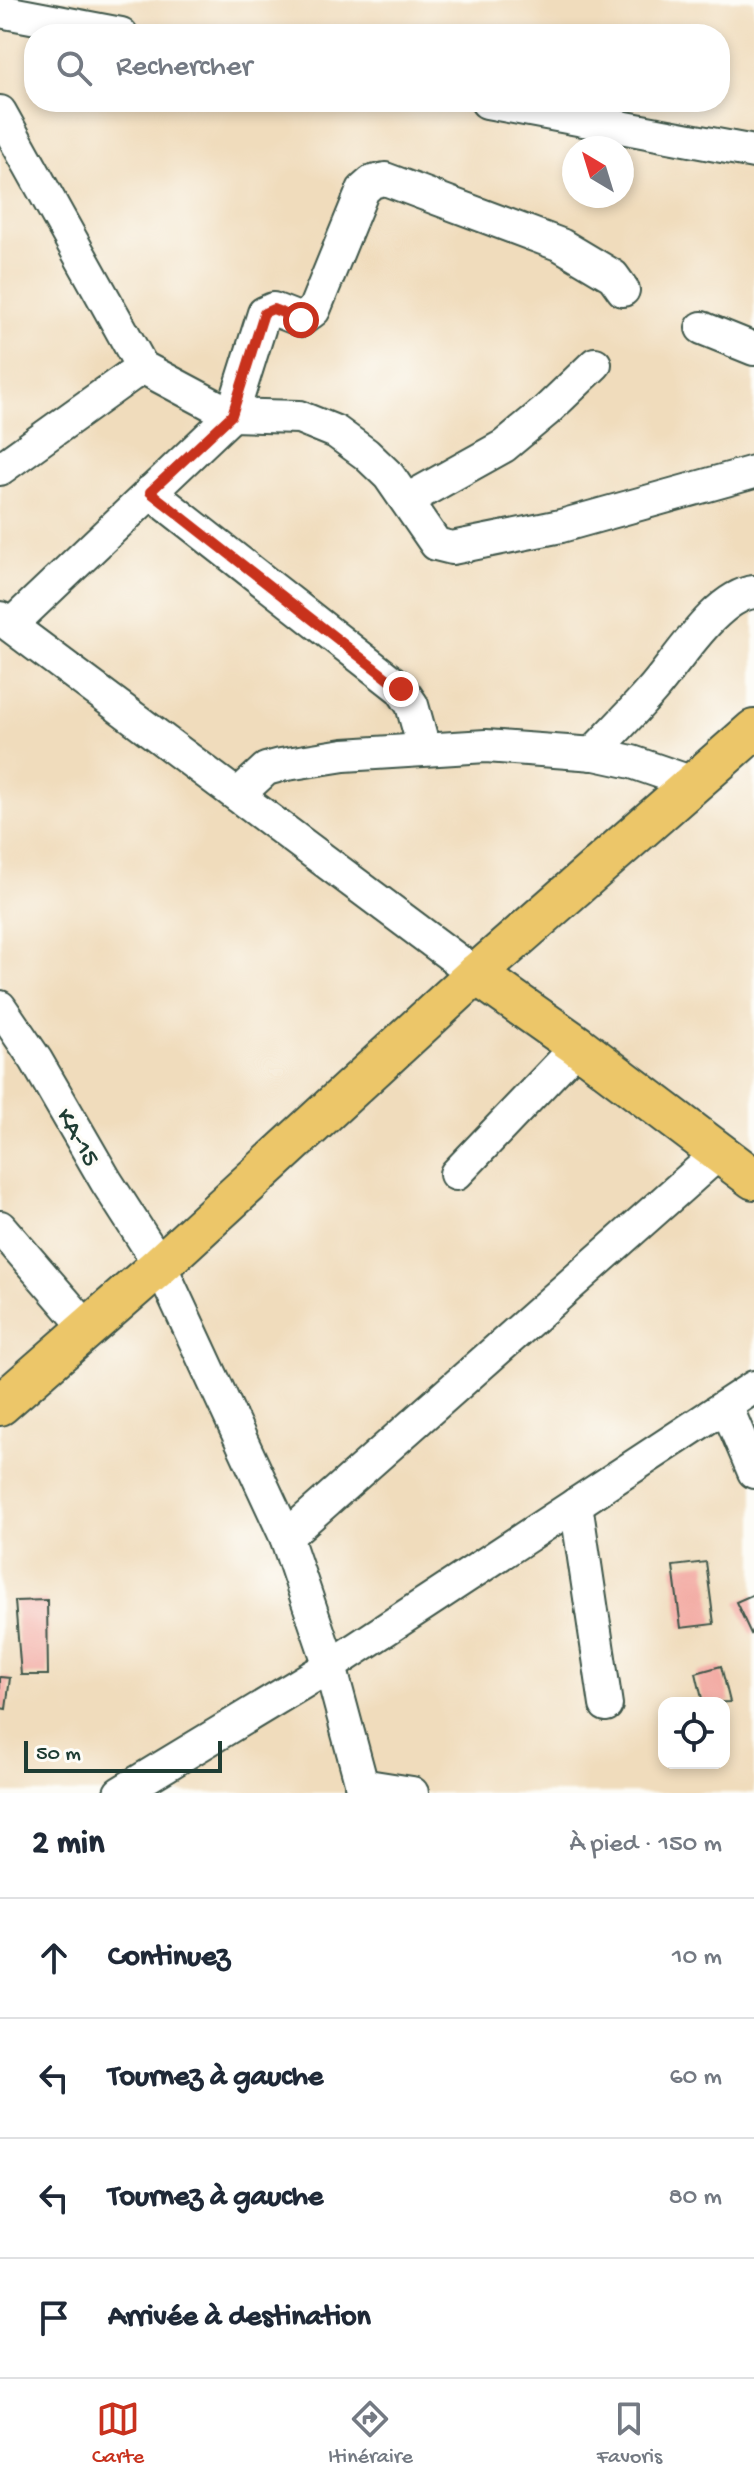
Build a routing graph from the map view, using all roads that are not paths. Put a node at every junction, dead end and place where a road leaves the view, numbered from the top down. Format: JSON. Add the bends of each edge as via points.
{"nodes":[{"id":1,"x":0,"y":11,"type":"edge"},
{"id":2,"x":68,"y":24,"type":"edge"},
{"id":3,"x":0,"y":112,"type":"edge"},
{"id":4,"x":540,"y":112,"type":"edge"},
{"id":5,"x":754,"y":152,"type":"edge"},
{"id":6,"x":623,"y":290,"type":"dead end"},
{"id":7,"x":702,"y":328,"type":"dead end"},
{"id":8,"x":754,"y":349,"type":"edge"},
{"id":9,"x":595,"y":364,"type":"dead end"},
{"id":10,"x":142,"y":367,"type":"junction"},
{"id":11,"x":232,"y":415,"type":"junction"},
{"id":12,"x":0,"y":469,"type":"edge"},
{"id":13,"x":754,"y":472,"type":"edge"},
{"id":14,"x":150,"y":492,"type":"junction"},
{"id":15,"x":407,"y":500,"type":"junction"},
{"id":16,"x":754,"y":592,"type":"edge"},
{"id":17,"x":6,"y":622,"type":"edge"},
{"id":18,"x":748,"y":743,"type":"edge"},
{"id":19,"x":424,"y":748,"type":"junction"},
{"id":20,"x":592,"y":754,"type":"junction"},
{"id":21,"x":693,"y":783,"type":"junction"},
{"id":22,"x":238,"y":795,"type":"junction"},
{"id":23,"x":476,"y":974,"type":"junction"},
{"id":24,"x":0,"y":1007,"type":"edge"},
{"id":25,"x":578,"y":1046,"type":"junction"},
{"id":26,"x":719,"y":1153,"type":"junction"},
{"id":27,"x":456,"y":1174,"type":"dead end"},
{"id":28,"x":754,"y":1179,"type":"edge"},
{"id":29,"x":0,"y":1227,"type":"edge"},
{"id":30,"x":160,"y":1265,"type":"junction"},
{"id":31,"x":88,"y":1329,"type":"junction"},
{"id":32,"x":754,"y":1387,"type":"edge"},
{"id":33,"x":0,"y":1405,"type":"edge"},
{"id":34,"x":726,"y":1406,"type":"junction"},
{"id":35,"x":754,"y":1472,"type":"edge"},
{"id":36,"x":576,"y":1504,"type":"junction"},
{"id":37,"x":286,"y":1537,"type":"junction"},
{"id":38,"x":330,"y":1666,"type":"junction"},
{"id":39,"x":606,"y":1705,"type":"dead end"},
{"id":40,"x":363,"y":1789,"type":"edge"},
{"id":41,"x":120,"y":1793,"type":"edge"},
{"id":42,"x":412,"y":1793,"type":"edge"}],
"edges":[{"from":1,"to":2,"type":"street"},
{"from":3,"to":10,"type":"street"},
{"from":4,"to":5,"type":"street"},
{"from":6,"to":11,"type":"street","via":[[613,276],[561,245],[385,179],[372,182],[363,190],[314,310],[301,320],[273,309],[264,313]]},
{"from":7,"to":8,"type":"street"},
{"from":9,"to":15,"type":"street","via":[[504,446]]},
{"from":10,"to":11,"type":"street"},
{"from":10,"to":12,"type":"street"},
{"from":11,"to":14,"type":"street"},
{"from":11,"to":15,"type":"street","via":[[299,417],[336,432],[389,476]]},
{"from":13,"to":15,"type":"street","via":[[561,526],[452,548],[436,544]]},
{"from":14,"to":17,"type":"street"},
{"from":14,"to":19,"type":"street","via":[[401,689],[412,705]]},
{"from":16,"to":20,"type":"street","via":[[743,593],[704,624]]},
{"from":17,"to":22,"type":"street"},
{"from":18,"to":21,"type":"main road"},
{"from":19,"to":20,"type":"street","via":[[486,746]]},
{"from":19,"to":22,"type":"street","via":[[266,769]]},
{"from":20,"to":21,"type":"street"},
{"from":21,"to":23,"type":"main road"},
{"from":22,"to":23,"type":"street"},
{"from":23,"to":25,"type":"main road"},
{"from":23,"to":30,"type":"main road"},
{"from":24,"to":30,"type":"street","name":"KA-15"},
{"from":25,"to":26,"type":"main road"},
{"from":25,"to":27,"type":"street"},
{"from":26,"to":28,"type":"main road"},
{"from":26,"to":37,"type":"street"},
{"from":29,"to":31,"type":"street"},
{"from":30,"to":31,"type":"main road"},
{"from":30,"to":37,"type":"street","name":"KA-15"},
{"from":31,"to":33,"type":"main road"},
{"from":32,"to":34,"type":"street"},
{"from":34,"to":35,"type":"street"},
{"from":34,"to":36,"type":"street"},
{"from":36,"to":38,"type":"street"},
{"from":36,"to":39,"type":"street"},
{"from":37,"to":38,"type":"street","name":"KA-15"},
{"from":38,"to":40,"type":"street","name":"KA-15"},
{"from":38,"to":41,"type":"street"},
{"from":40,"to":42,"type":"street"}]}
